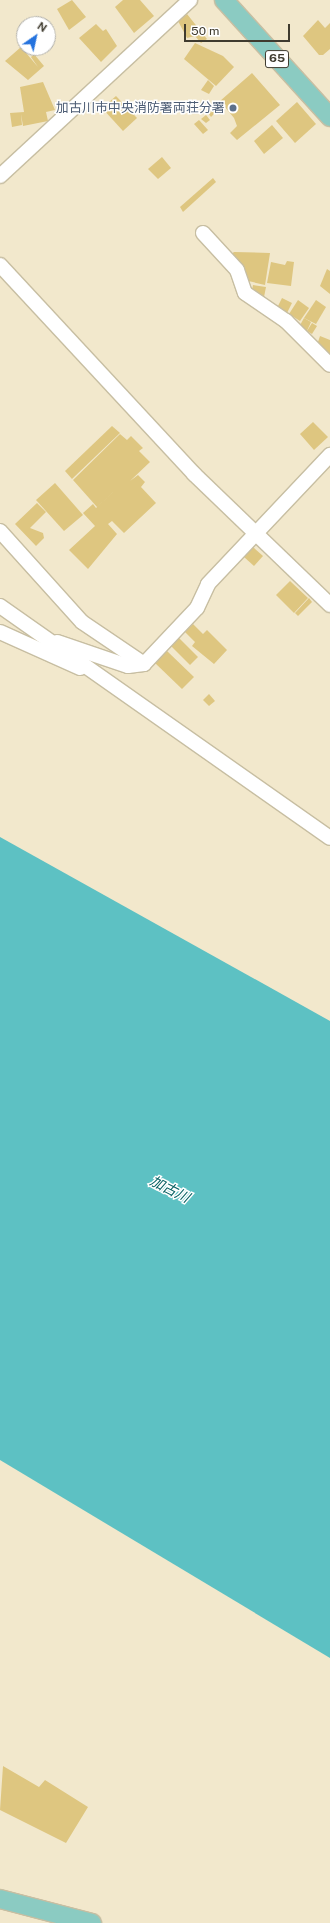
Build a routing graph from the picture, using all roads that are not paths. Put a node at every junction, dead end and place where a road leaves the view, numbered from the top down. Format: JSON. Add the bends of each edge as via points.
{"nodes":[{"id":1,"x":190,"y":0,"type":"edge"},
{"id":2,"x":224,"y":0,"type":"edge"},
{"id":3,"x":330,"y":117,"type":"edge"},
{"id":4,"x":0,"y":176,"type":"edge"},
{"id":5,"x":203,"y":233,"type":"dead end"},
{"id":6,"x":0,"y":265,"type":"edge"},
{"id":7,"x":330,"y":364,"type":"edge"},
{"id":8,"x":330,"y":455,"type":"edge"},
{"id":9,"x":0,"y":531,"type":"edge"},
{"id":10,"x":256,"y":532,"type":"junction"},
{"id":11,"x":330,"y":605,"type":"edge"},
{"id":12,"x":0,"y":606,"type":"edge"},
{"id":13,"x":0,"y":632,"type":"edge"},
{"id":14,"x":50,"y":641,"type":"junction"},
{"id":15,"x":144,"y":664,"type":"junction"},
{"id":16,"x":92,"y":673,"type":"junction"},
{"id":17,"x":330,"y":838,"type":"edge"},
{"id":18,"x":0,"y":1899,"type":"edge"},
{"id":19,"x":92,"y":1923,"type":"edge"}],
"edges":[{"from":1,"to":4,"type":"street"},
{"from":2,"to":3,"type":"main road","number":"65"},
{"from":5,"to":7,"type":"street","via":[[237,270],[245,293],[286,322]]},
{"from":6,"to":10,"type":"street","via":[[194,474]]},
{"from":8,"to":10,"type":"street"},
{"from":9,"to":15,"type":"street","via":[[82,622]]},
{"from":10,"to":11,"type":"street"},
{"from":10,"to":15,"type":"street","via":[[208,584],[197,608]]},
{"from":12,"to":14,"type":"street"},
{"from":13,"to":16,"type":"street","via":[[34,650]]},
{"from":14,"to":15,"type":"street","via":[[67,644],[128,666]]},
{"from":14,"to":16,"type":"street"},
{"from":16,"to":17,"type":"street"},
{"from":18,"to":19,"type":"main road"}]}
